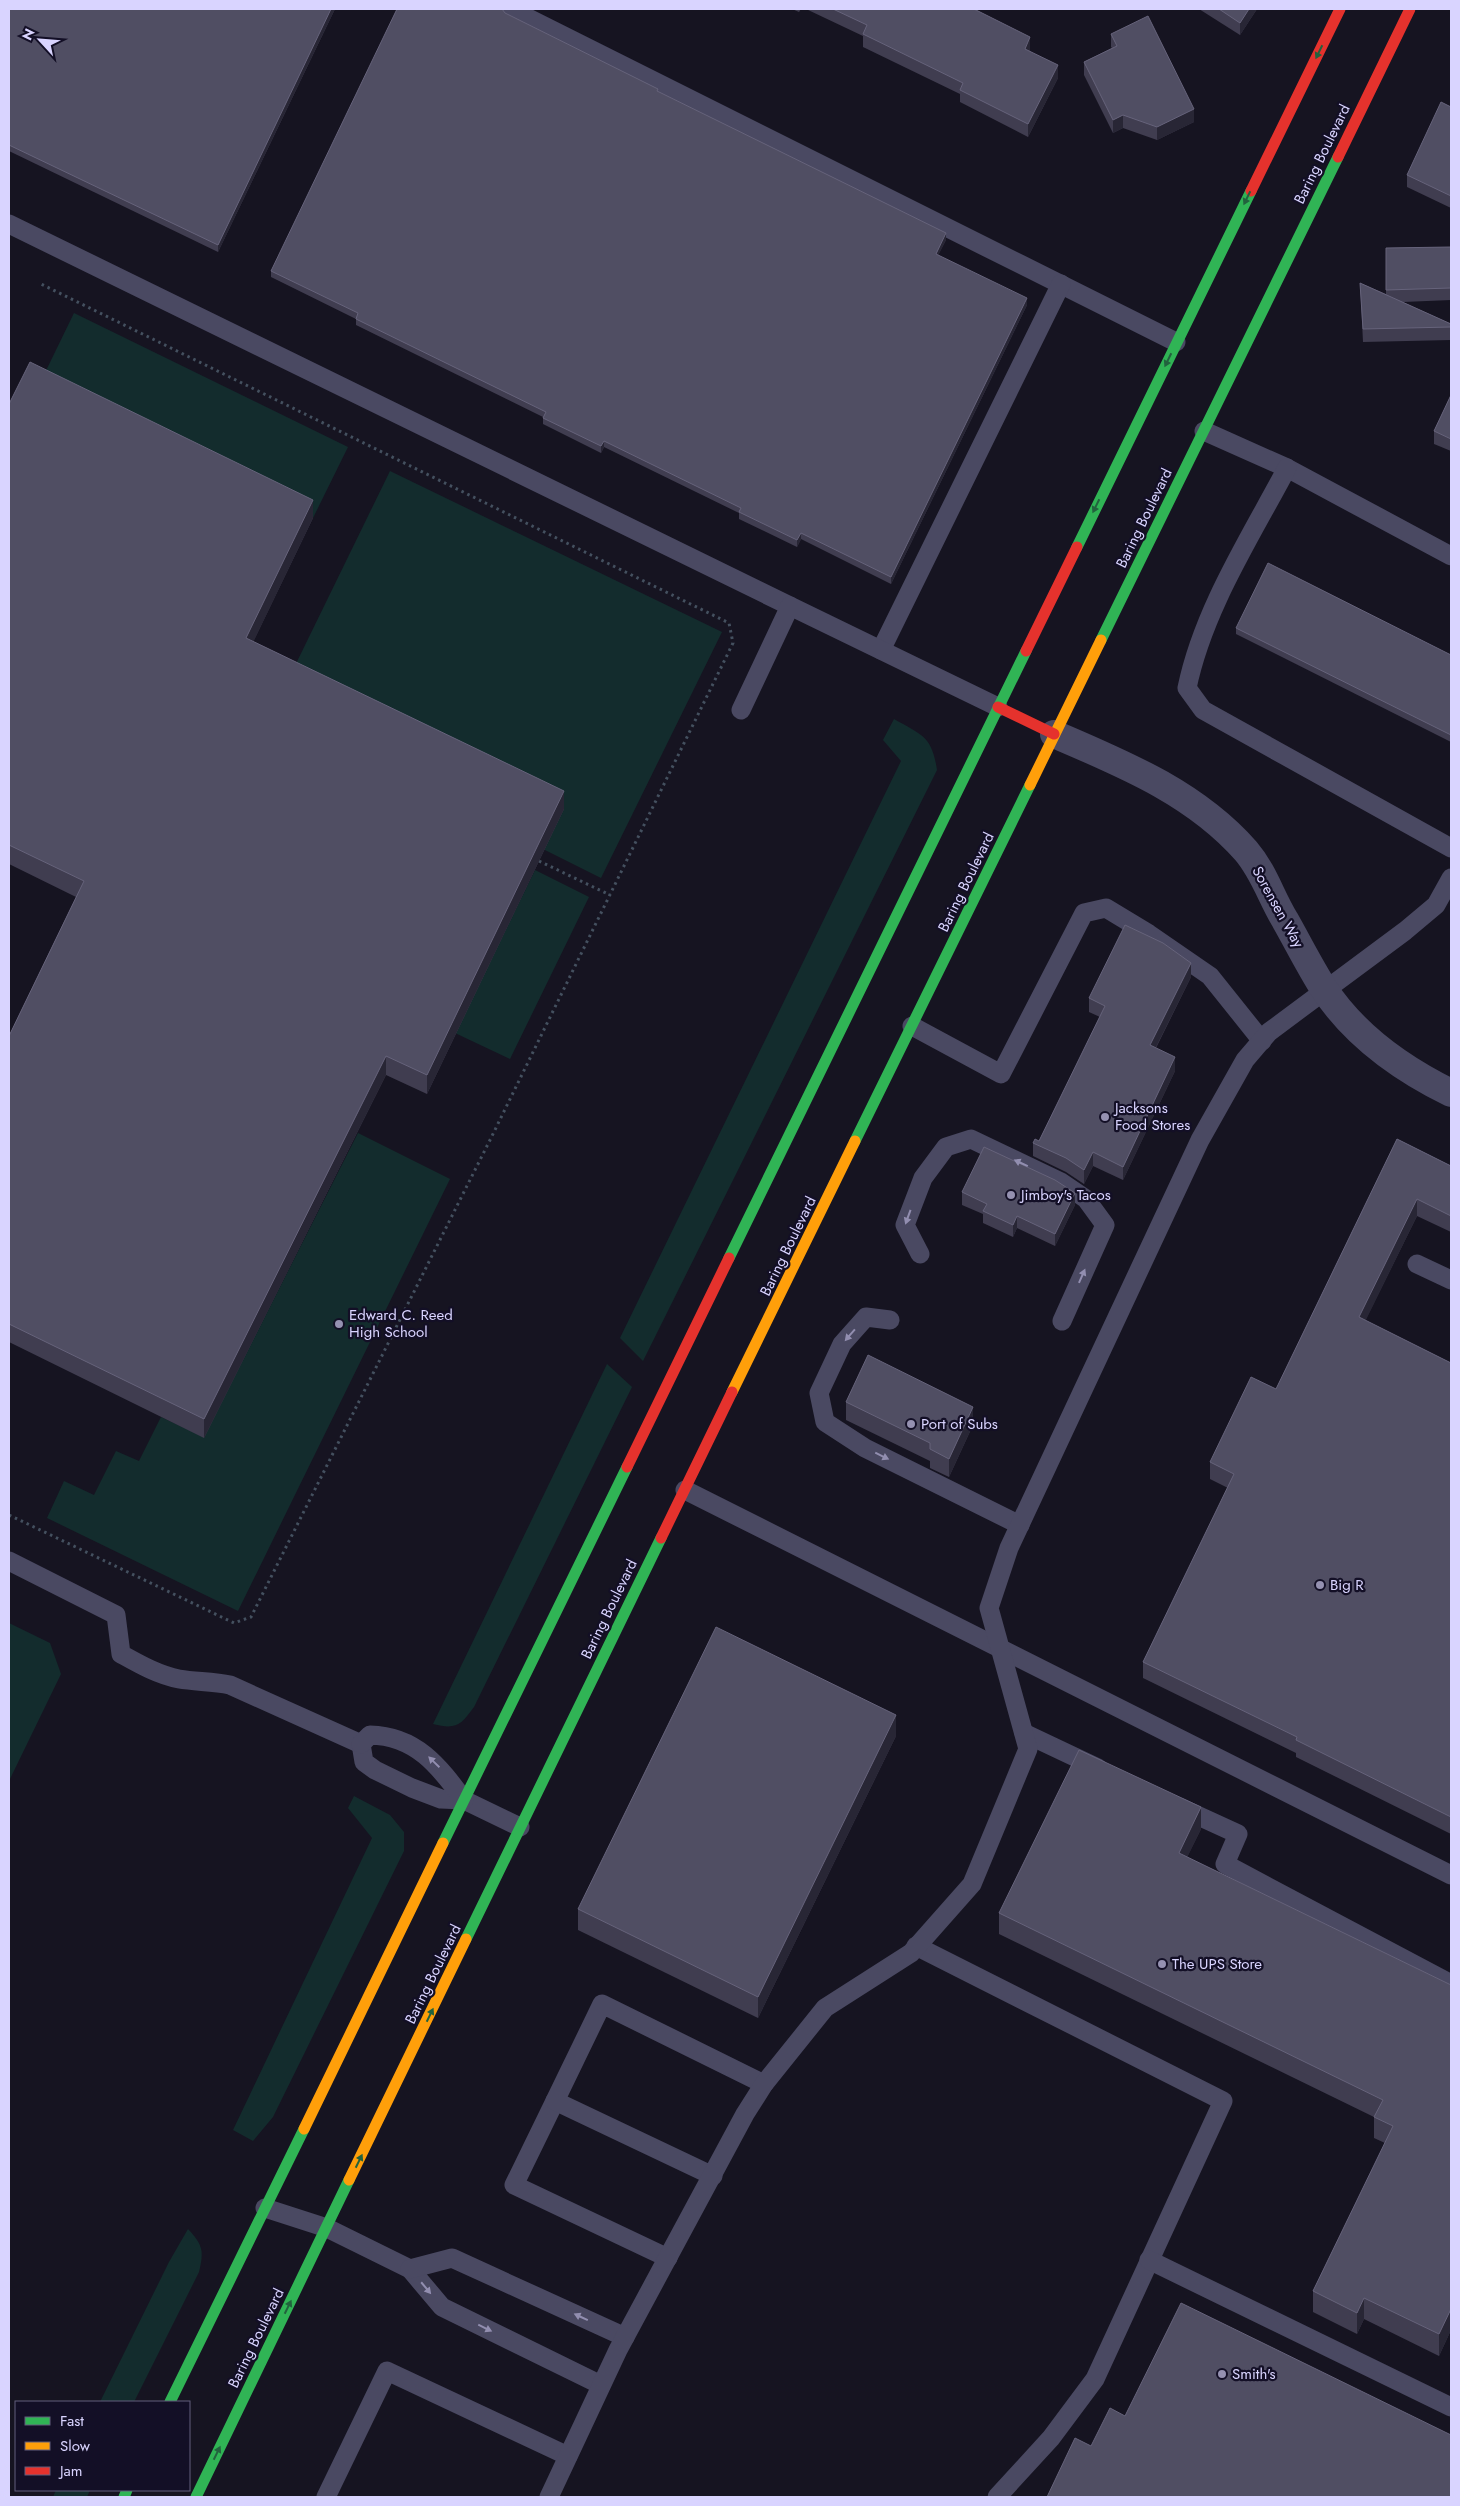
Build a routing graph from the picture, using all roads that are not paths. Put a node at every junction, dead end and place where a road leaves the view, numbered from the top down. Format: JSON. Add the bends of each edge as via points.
{"nodes":[{"id":1,"x":510,"y":9,"type":"edge"},
{"id":2,"x":1340,"y":9,"type":"edge"},
{"id":3,"x":1410,"y":9,"type":"edge"},
{"id":4,"x":9,"y":224,"type":"edge"},
{"id":5,"x":1061,"y":284,"type":"junction"},
{"id":6,"x":1176,"y":342,"type":"junction"},
{"id":7,"x":1204,"y":431,"type":"junction"},
{"id":8,"x":1287,"y":468,"type":"junction"},
{"id":9,"x":1451,"y":556,"type":"edge"},
{"id":10,"x":790,"y":606,"type":"junction"},
{"id":11,"x":881,"y":650,"type":"junction"},
{"id":12,"x":998,"y":707,"type":"junction"},
{"id":13,"x":741,"y":710,"type":"dead end"},
{"id":14,"x":1054,"y":734,"type":"junction"},
{"id":15,"x":1451,"y":848,"type":"edge"},
{"id":16,"x":1451,"y":878,"type":"edge"},
{"id":17,"x":1325,"y":990,"type":"junction"},
{"id":18,"x":912,"y":1026,"type":"junction"},
{"id":19,"x":1262,"y":1041,"type":"junction"},
{"id":20,"x":1451,"y":1093,"type":"edge"},
{"id":21,"x":920,"y":1254,"type":"dead end"},
{"id":22,"x":1418,"y":1264,"type":"dead end"},
{"id":23,"x":1451,"y":1280,"type":"edge"},
{"id":24,"x":890,"y":1320,"type":"dead end"},
{"id":25,"x":1062,"y":1321,"type":"dead end"},
{"id":26,"x":685,"y":1490,"type":"junction"},
{"id":27,"x":1020,"y":1525,"type":"junction"},
{"id":28,"x":9,"y":1561,"type":"edge"},
{"id":29,"x":1001,"y":1649,"type":"junction"},
{"id":30,"x":1024,"y":1733,"type":"junction"},
{"id":31,"x":361,"y":1744,"type":"junction"},
{"id":32,"x":1113,"y":1775,"type":"edge"},
{"id":33,"x":464,"y":1800,"type":"junction"},
{"id":34,"x":1166,"y":1800,"type":"edge"},
{"id":35,"x":520,"y":1826,"type":"junction"},
{"id":36,"x":1451,"y":1876,"type":"edge"},
{"id":37,"x":916,"y":1946,"type":"junction"},
{"id":38,"x":1451,"y":1984,"type":"edge"},
{"id":39,"x":764,"y":2084,"type":"junction"},
{"id":40,"x":555,"y":2101,"type":"junction"},
{"id":41,"x":713,"y":2176,"type":"junction"},
{"id":42,"x":265,"y":2208,"type":"junction"},
{"id":43,"x":327,"y":2228,"type":"junction"},
{"id":44,"x":668,"y":2258,"type":"junction"},
{"id":45,"x":1149,"y":2260,"type":"junction"},
{"id":46,"x":410,"y":2269,"type":"junction"},
{"id":47,"x":625,"y":2338,"type":"junction"},
{"id":48,"x":601,"y":2385,"type":"junction"},
{"id":49,"x":170,"y":2401,"type":"edge"},
{"id":50,"x":1451,"y":2407,"type":"edge"},
{"id":51,"x":568,"y":2456,"type":"junction"},
{"id":52,"x":196,"y":2497,"type":"edge"},
{"id":53,"x":326,"y":2497,"type":"edge"},
{"id":54,"x":549,"y":2497,"type":"edge"},
{"id":55,"x":997,"y":2497,"type":"edge"}],
"edges":[{"from":1,"to":5,"type":"lane"},
{"from":2,"to":6,"type":"main road","one_way":true},
{"from":3,"to":7,"type":"main road","name":"Baring Boulevard"},
{"from":4,"to":10,"type":"lane"},
{"from":5,"to":6,"type":"lane"},
{"from":5,"to":11,"type":"lane"},
{"from":6,"to":12,"type":"main road","one_way":true},
{"from":7,"to":8,"type":"lane"},
{"from":7,"to":14,"type":"main road","name":"Baring Boulevard"},
{"from":8,"to":9,"type":"lane"},
{"from":8,"to":15,"type":"lane","via":[[1227,581],[1193,657],[1187,688],[1202,710]]},
{"from":10,"to":11,"type":"lane"},
{"from":10,"to":13,"type":"lane"},
{"from":11,"to":12,"type":"lane"},
{"from":12,"to":14,"type":"main road"},
{"from":12,"to":33,"type":"main road"},
{"from":14,"to":17,"type":"street","name":"Sorensen Way","via":[[1124,764],[1186,797],[1223,827],[1265,877],[1281,914]]},
{"from":14,"to":18,"type":"main road","name":"Baring Boulevard"},
{"from":16,"to":17,"type":"lane","via":[[1436,905]]},
{"from":17,"to":19,"type":"lane"},
{"from":17,"to":20,"type":"street","name":"Sorensen Way","via":[[1350,1021],[1386,1056]]},
{"from":18,"to":19,"type":"lane","via":[[1001,1074],[1084,912],[1106,908],[1210,976]]},
{"from":18,"to":26,"type":"main road","name":"Baring Boulevard"},
{"from":19,"to":27,"type":"lane","via":[[1245,1060],[1200,1140]]},
{"from":25,"to":21,"type":"lane","one_way":true,"via":[[1105,1225],[1086,1199],[1061,1182],[971,1139],[946,1147],[923,1178],[905,1225]]},
{"from":22,"to":23,"type":"lane"},
{"from":24,"to":27,"type":"lane","one_way":true,"via":[[866,1317],[842,1344],[819,1393],[825,1422],[865,1448]]},
{"from":26,"to":29,"type":"lane"},
{"from":26,"to":35,"type":"main road","name":"Baring Boulevard"},
{"from":27,"to":29,"type":"lane","via":[[989,1608]]},
{"from":28,"to":31,"type":"lane","via":[[116,1615],[121,1654],[159,1674],[230,1685]]},
{"from":29,"to":30,"type":"lane"},
{"from":29,"to":36,"type":"lane"},
{"from":30,"to":32,"type":"lane"},
{"from":30,"to":37,"type":"lane","via":[[1028,1749],[972,1884]]},
{"from":31,"to":33,"type":"lane","via":[[364,1762],[375,1770],[431,1795]]},
{"from":33,"to":31,"type":"lane","one_way":true,"via":[[424,1753],[386,1736],[370,1735]]},
{"from":33,"to":35,"type":"lane"},
{"from":33,"to":42,"type":"main road"},
{"from":34,"to":38,"type":"lane","via":[[1238,1834],[1225,1864]]},
{"from":43,"to":35,"type":"main road","name":"Baring Boulevard","one_way":true},
{"from":37,"to":39,"type":"lane","via":[[911,1953],[825,2008]]},
{"from":37,"to":45,"type":"lane","via":[[1223,2101]]},
{"from":39,"to":40,"type":"lane","via":[[602,2004]]},
{"from":39,"to":41,"type":"lane"},
{"from":40,"to":41,"type":"lane"},
{"from":40,"to":44,"type":"lane","via":[[514,2185]]},
{"from":41,"to":44,"type":"lane"},
{"from":42,"to":43,"type":"lane"},
{"from":42,"to":49,"type":"main road"},
{"from":43,"to":46,"type":"lane"},
{"from":52,"to":43,"type":"main road","name":"Baring Boulevard","one_way":true},
{"from":44,"to":47,"type":"lane"},
{"from":45,"to":50,"type":"lane"},
{"from":45,"to":55,"type":"lane","via":[[1095,2379],[1052,2438]]},
{"from":47,"to":46,"type":"lane","one_way":true,"via":[[452,2258]]},
{"from":46,"to":48,"type":"lane","one_way":true,"via":[[442,2307]]},
{"from":47,"to":48,"type":"lane"},
{"from":48,"to":51,"type":"lane"},
{"from":51,"to":53,"type":"lane","via":[[387,2371]]},
{"from":51,"to":54,"type":"lane"}]}
